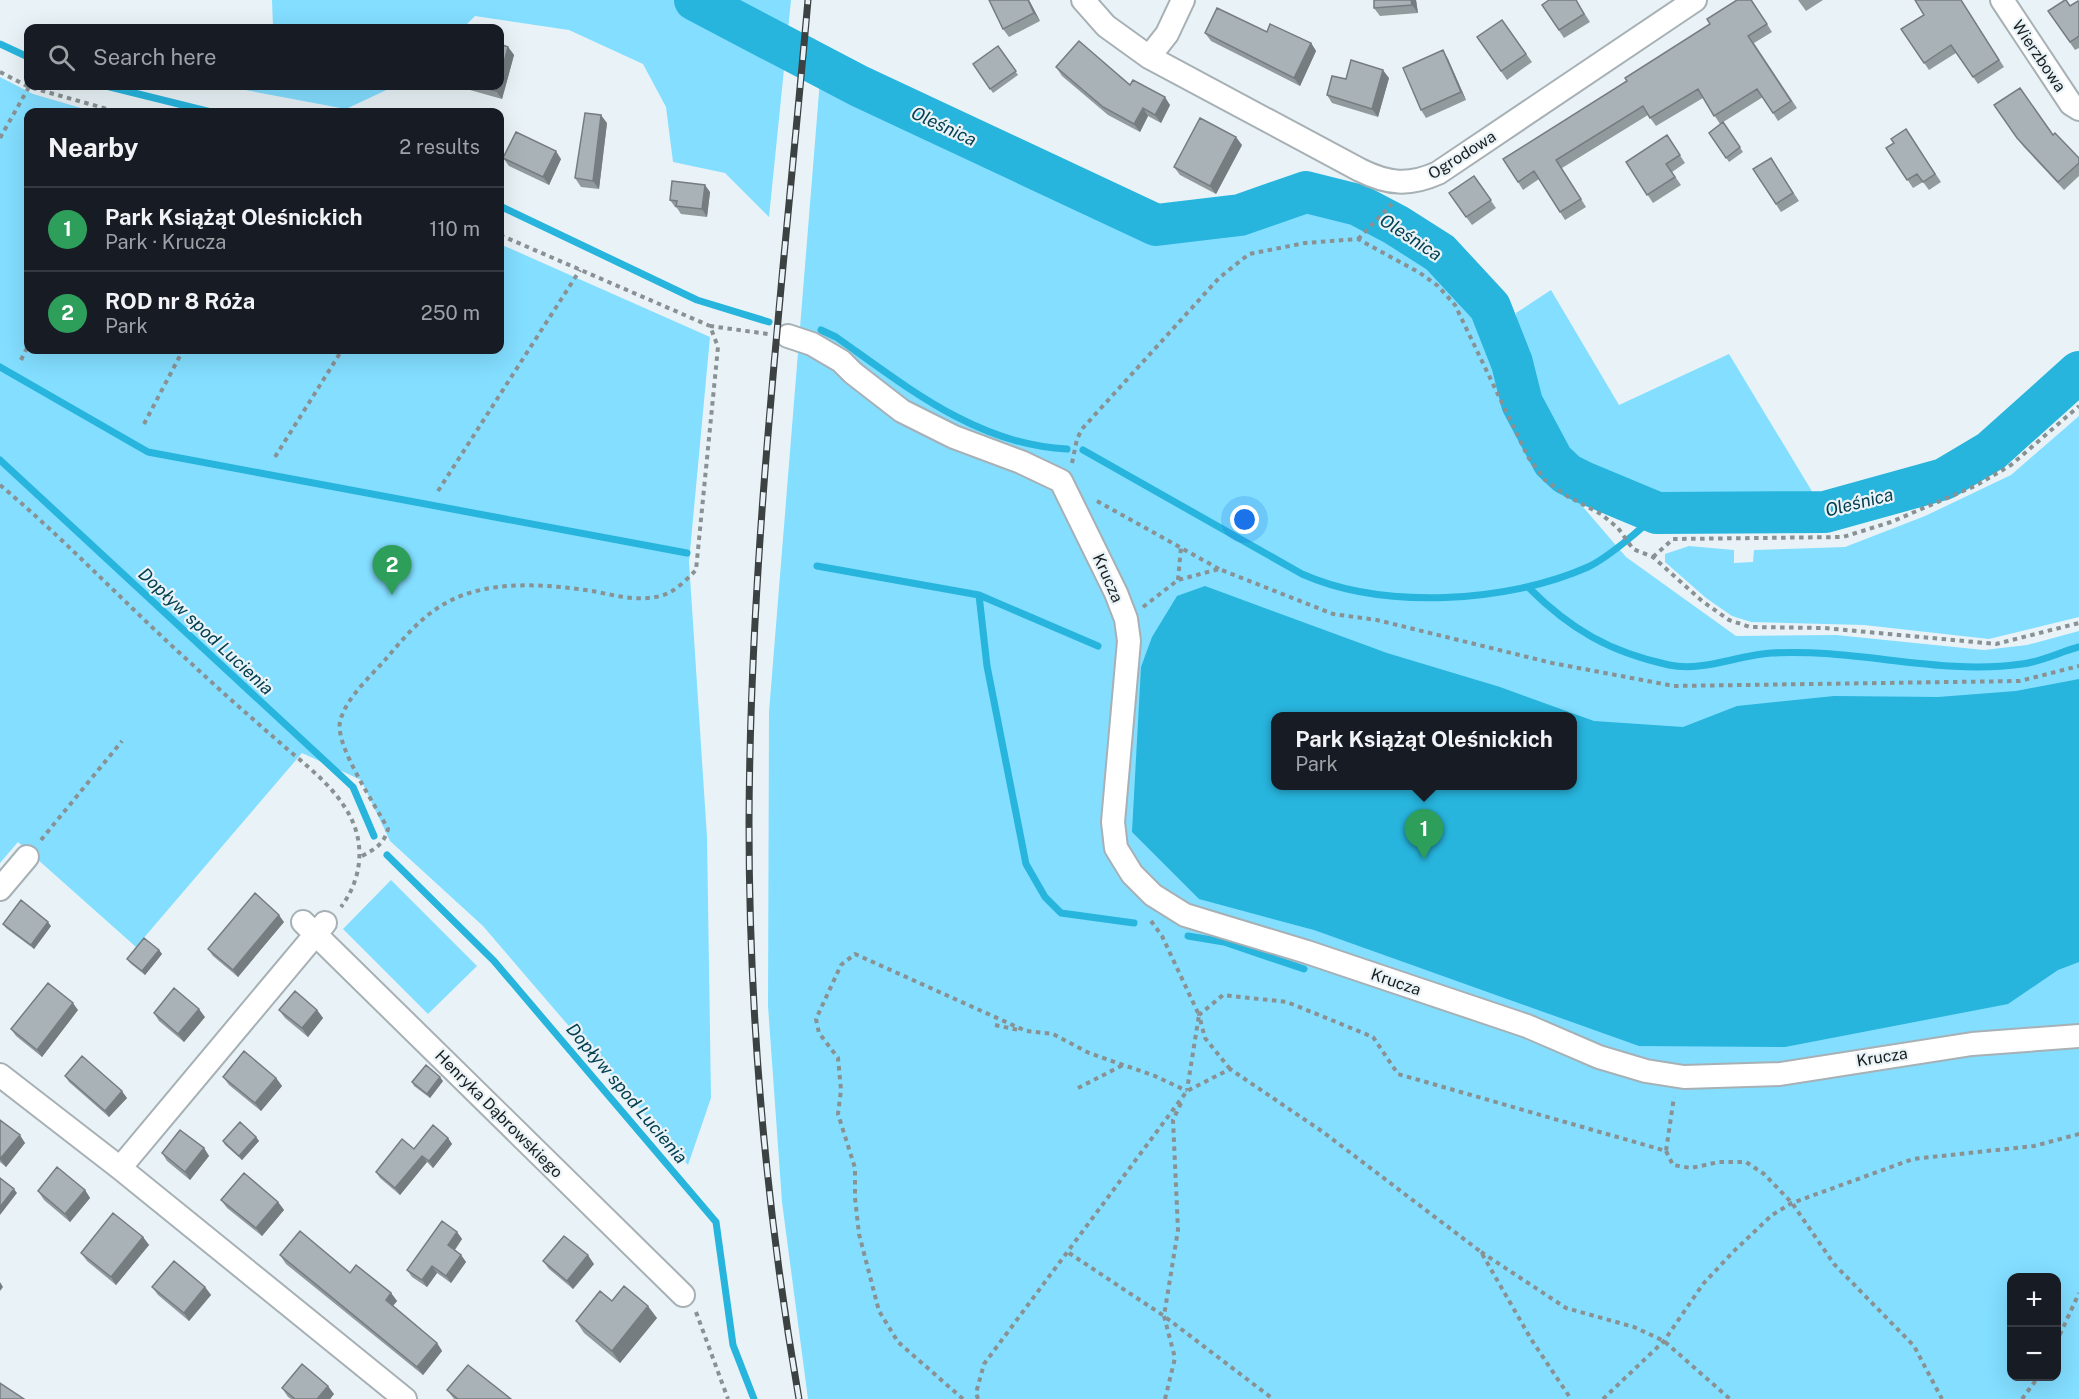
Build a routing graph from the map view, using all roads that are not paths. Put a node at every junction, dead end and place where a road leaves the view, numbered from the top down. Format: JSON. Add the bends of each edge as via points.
{"nodes":[{"id":1,"x":1083,"y":0,"type":"edge"},
{"id":2,"x":1183,"y":0,"type":"edge"},
{"id":3,"x":1695,"y":0,"type":"edge"},
{"id":4,"x":2001,"y":0,"type":"edge"},
{"id":5,"x":1149,"y":57,"type":"junction"},
{"id":6,"x":2079,"y":109,"type":"edge"},
{"id":7,"x":779,"y":335,"type":"road end"},
{"id":8,"x":27,"y":857,"type":"road end"},
{"id":9,"x":0,"y":889,"type":"edge"},
{"id":10,"x":2079,"y":1036,"type":"edge"},
{"id":11,"x":0,"y":1075,"type":"edge"},
{"id":12,"x":120,"y":1168,"type":"junction"},
{"id":13,"x":683,"y":1295,"type":"road end"},
{"id":14,"x":405,"y":1399,"type":"edge"}],
"edges":[{"from":1,"to":5,"type":"street","name":"Ogrodowa","via":[[1106,26]]},
{"from":2,"to":5,"type":"street","via":[[1167,34]]},
{"from":3,"to":5,"type":"street","name":"Ogrodowa","via":[[1438,173],[1418,182],[1378,180]]},
{"from":4,"to":6,"type":"street","name":"Wierzbowa","via":[[2070,104]]},
{"from":7,"to":10,"type":"street","name":"Krucza","via":[[812,344],[841,361],[902,411],[1061,481],[1126,620],[1129,641],[1114,831],[1116,848],[1132,874],[1153,896],[1185,915],[1527,1026],[1599,1057],[1684,1077],[1780,1074],[1972,1044]]},
{"from":8,"to":9,"type":"street"},
{"from":11,"to":12,"type":"street"},
{"from":12,"to":13,"type":"street","name":"Henryka Dąbrowskiego","via":[[314,926]]},
{"from":12,"to":14,"type":"street"}]}
